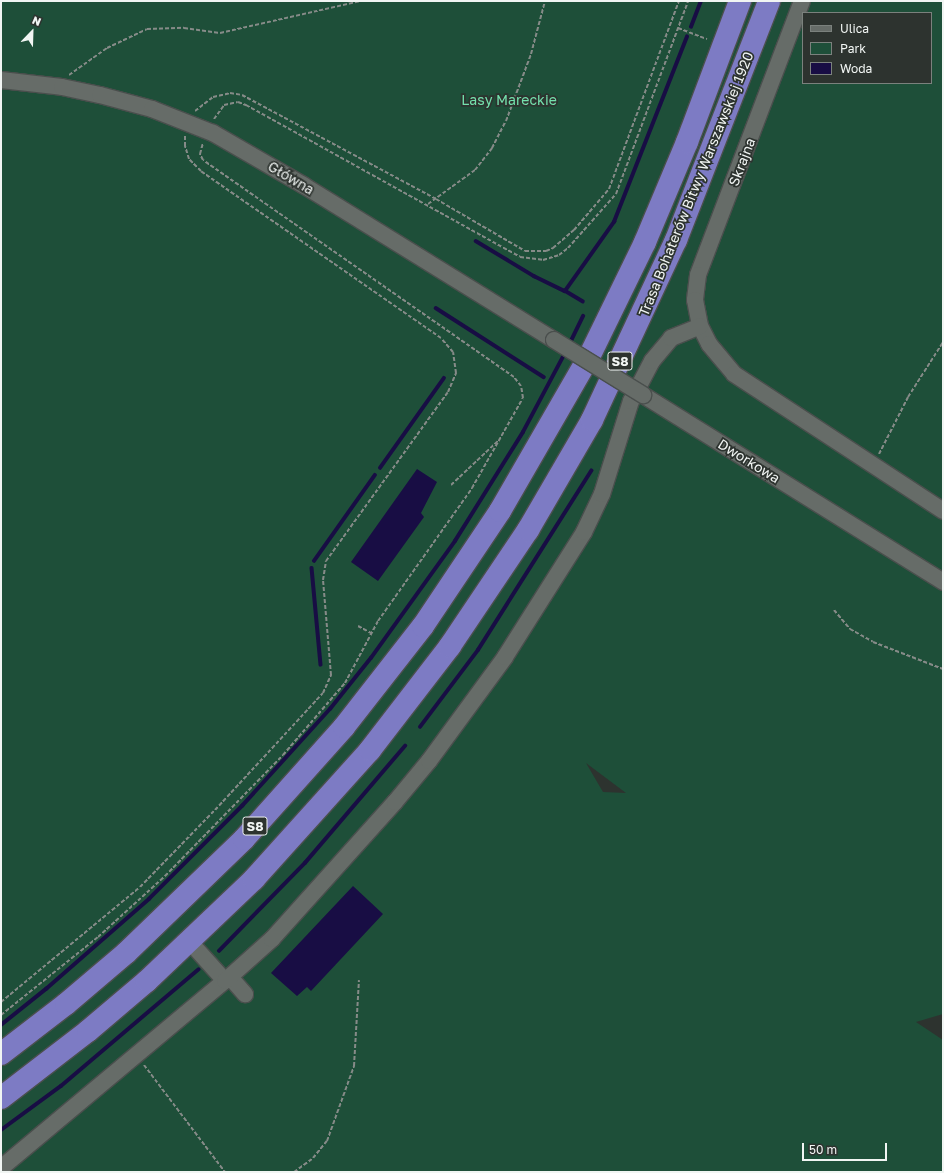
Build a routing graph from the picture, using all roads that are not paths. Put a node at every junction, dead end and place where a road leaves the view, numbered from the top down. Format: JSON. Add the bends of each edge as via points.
{"nodes":[{"id":1,"x":740,"y":1,"type":"edge"},
{"id":2,"x":769,"y":1,"type":"edge"},
{"id":3,"x":802,"y":1,"type":"edge"},
{"id":4,"x":1,"y":80,"type":"edge"},
{"id":5,"x":700,"y":326,"type":"junction"},
{"id":6,"x":554,"y":340,"type":"joint"},
{"id":7,"x":943,"y":511,"type":"edge"},
{"id":8,"x":943,"y":582,"type":"edge"},
{"id":9,"x":190,"y":942,"type":"junction"},
{"id":10,"x":228,"y":979,"type":"junction"},
{"id":11,"x":246,"y":994,"type":"dead end"},
{"id":12,"x":1,"y":1054,"type":"edge"},
{"id":13,"x":1,"y":1098,"type":"edge"},
{"id":14,"x":1,"y":1168,"type":"edge"}],
"edges":[{"from":1,"to":12,"type":"highway","name":"Trasa Bohaterów Bitwy Warszawskiej 1920","number":"S8","via":[[687,142],[645,242],[564,404],[469,560],[423,626],[358,710],[244,839],[126,953]]},
{"from":2,"to":9,"type":"highway","name":"Trasa Bohaterów Bitwy Warszawskiej 1920","number":"S8","via":[[676,240],[592,420],[528,530],[417,692],[305,825]]},
{"from":3,"to":5,"type":"street","name":"Skrajna","via":[[698,275],[695,300]]},
{"from":4,"to":6,"type":"street","name":"Główna","via":[[62,87],[100,95],[152,109],[208,132],[303,185]]},
{"from":5,"to":7,"type":"street","via":[[709,344],[734,374]]},
{"from":5,"to":10,"type":"street","via":[[671,338],[652,361],[631,401],[602,494],[584,532],[505,657],[462,717],[429,761],[346,857],[272,939]]},
{"from":6,"to":8,"type":"street","name":"Dworkowa","bridge":true},
{"from":9,"to":10,"type":"street"},
{"from":9,"to":13,"type":"highway","number":"S8","via":[[88,1031]]},
{"from":10,"to":11,"type":"street"},
{"from":10,"to":14,"type":"street"}]}
